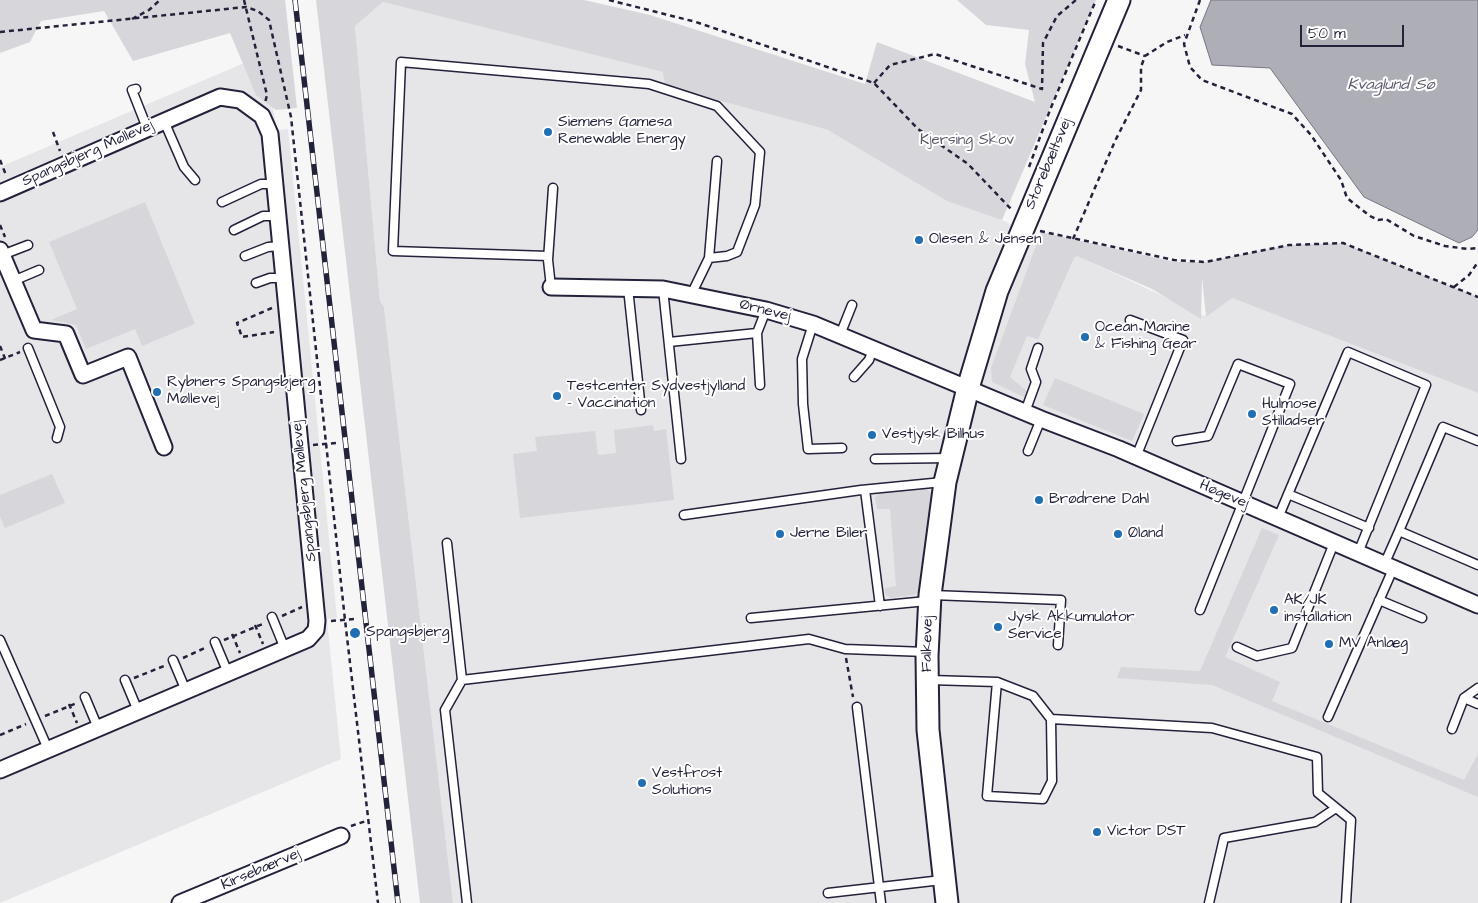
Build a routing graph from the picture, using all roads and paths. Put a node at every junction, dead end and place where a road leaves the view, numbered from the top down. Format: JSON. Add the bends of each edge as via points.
{"nodes":[{"id":1,"x":160,"y":0,"type":"edge"},
{"id":2,"x":244,"y":0,"type":"edge"},
{"id":3,"x":609,"y":0,"type":"edge"},
{"id":4,"x":1076,"y":0,"type":"edge"},
{"id":5,"x":1119,"y":0,"type":"edge"},
{"id":6,"x":1200,"y":0,"type":"edge"},
{"id":7,"x":131,"y":20,"type":"dead end"},
{"id":8,"x":1186,"y":35,"type":"junction"},
{"id":9,"x":1117,"y":45,"type":"dead end"},
{"id":10,"x":1145,"y":56,"type":"junction"},
{"id":11,"x":874,"y":83,"type":"junction"},
{"id":12,"x":136,"y":88,"type":"dead end"},
{"id":13,"x":262,"y":116,"type":"junction"},
{"id":14,"x":164,"y":121,"type":"junction"},
{"id":15,"x":147,"y":128,"type":"junction"},
{"id":16,"x":53,"y":132,"type":"dead end"},
{"id":17,"x":716,"y":160,"type":"dead end"},
{"id":18,"x":66,"y":164,"type":"junction"},
{"id":19,"x":195,"y":180,"type":"dead end"},
{"id":20,"x":275,"y":184,"type":"junction"},
{"id":21,"x":552,"y":188,"type":"dead end"},
{"id":22,"x":0,"y":193,"type":"edge"},
{"id":23,"x":222,"y":202,"type":"dead end"},
{"id":24,"x":278,"y":216,"type":"junction"},
{"id":25,"x":1024,"y":224,"type":"junction"},
{"id":26,"x":234,"y":230,"type":"dead end"},
{"id":27,"x":1073,"y":238,"type":"junction"},
{"id":28,"x":28,"y":245,"type":"dead end"},
{"id":29,"x":281,"y":246,"type":"junction"},
{"id":30,"x":1478,"y":248,"type":"edge"},
{"id":31,"x":1,"y":251,"type":"edge"},
{"id":32,"x":244,"y":256,"type":"dead end"},
{"id":33,"x":548,"y":256,"type":"junction"},
{"id":34,"x":709,"y":258,"type":"junction"},
{"id":35,"x":1478,"y":262,"type":"edge"},
{"id":36,"x":39,"y":270,"type":"dead end"},
{"id":37,"x":284,"y":278,"type":"junction"},
{"id":38,"x":13,"y":281,"type":"junction"},
{"id":39,"x":256,"y":283,"type":"dead end"},
{"id":40,"x":551,"y":287,"type":"joint"},
{"id":41,"x":1454,"y":287,"type":"junction"},
{"id":42,"x":628,"y":288,"type":"junction"},
{"id":43,"x":663,"y":289,"type":"junction"},
{"id":44,"x":692,"y":294,"type":"junction"},
{"id":45,"x":1478,"y":298,"type":"edge"},
{"id":46,"x":852,"y":305,"type":"dead end"},
{"id":47,"x":276,"y":307,"type":"dead end"},
{"id":48,"x":766,"y":310,"type":"junction"},
{"id":49,"x":1130,"y":320,"type":"dead end"},
{"id":50,"x":813,"y":324,"type":"junction"},
{"id":51,"x":289,"y":331,"type":"junction"},
{"id":52,"x":757,"y":333,"type":"junction"},
{"id":53,"x":840,"y":335,"type":"junction"},
{"id":54,"x":669,"y":342,"type":"junction"},
{"id":55,"x":0,"y":346,"type":"edge"},
{"id":56,"x":28,"y":348,"type":"joint"},
{"id":57,"x":1038,"y":348,"type":"dead end"},
{"id":58,"x":873,"y":349,"type":"junction"},
{"id":59,"x":6,"y":359,"type":"junction"},
{"id":60,"x":0,"y":360,"type":"edge"},
{"id":61,"x":854,"y":377,"type":"dead end"},
{"id":62,"x":760,"y":385,"type":"dead end"},
{"id":63,"x":968,"y":388,"type":"junction"},
{"id":64,"x":641,"y":410,"type":"dead end"},
{"id":65,"x":1025,"y":412,"type":"junction"},
{"id":66,"x":1041,"y":419,"type":"junction"},
{"id":67,"x":57,"y":438,"type":"dead end"},
{"id":68,"x":1478,"y":441,"type":"edge"},
{"id":69,"x":1177,"y":442,"type":"dead end"},
{"id":70,"x":337,"y":443,"type":"dead end"},
{"id":71,"x":301,"y":446,"type":"junction"},
{"id":72,"x":164,"y":447,"type":"dead end"},
{"id":73,"x":842,"y":448,"type":"dead end"},
{"id":74,"x":1028,"y":451,"type":"dead end"},
{"id":75,"x":1136,"y":457,"type":"junction"},
{"id":76,"x":951,"y":458,"type":"junction"},
{"id":77,"x":681,"y":459,"type":"dead end"},
{"id":78,"x":875,"y":459,"type":"dead end"},
{"id":79,"x":945,"y":482,"type":"junction"},
{"id":80,"x":865,"y":490,"type":"junction"},
{"id":81,"x":1288,"y":494,"type":"junction"},
{"id":82,"x":1244,"y":504,"type":"junction"},
{"id":83,"x":684,"y":515,"type":"dead end"},
{"id":84,"x":1278,"y":518,"type":"junction"},
{"id":85,"x":1369,"y":528,"type":"junction"},
{"id":86,"x":1399,"y":531,"type":"junction"},
{"id":87,"x":447,"y":543,"type":"dead end"},
{"id":88,"x":1334,"y":543,"type":"junction"},
{"id":89,"x":1358,"y":553,"type":"junction"},
{"id":90,"x":1389,"y":566,"type":"junction"},
{"id":91,"x":1478,"y":566,"type":"edge"},
{"id":92,"x":930,"y":598,"type":"junction"},
{"id":93,"x":1379,"y":600,"type":"junction"},
{"id":94,"x":1478,"y":605,"type":"edge"},
{"id":95,"x":880,"y":606,"type":"junction"},
{"id":96,"x":1200,"y":610,"type":"dead end"},
{"id":97,"x":272,"y":617,"type":"dead end"},
{"id":98,"x":751,"y":618,"type":"dead end"},
{"id":99,"x":1422,"y":618,"type":"dead end"},
{"id":100,"x":354,"y":619,"type":"dead end"},
{"id":101,"x":317,"y":622,"type":"junction"},
{"id":102,"x":255,"y":625,"type":"dead end"},
{"id":103,"x":232,"y":634,"type":"dead end"},
{"id":104,"x":0,"y":640,"type":"edge"},
{"id":105,"x":215,"y":642,"type":"dead end"},
{"id":106,"x":283,"y":643,"type":"junction"},
{"id":107,"x":1058,"y":645,"type":"dead end"},
{"id":108,"x":1237,"y":647,"type":"dead end"},
{"id":109,"x":255,"y":648,"type":"dead end"},
{"id":110,"x":846,"y":649,"type":"junction"},
{"id":111,"x":266,"y":650,"type":"junction"},
{"id":112,"x":248,"y":651,"type":"dead end"},
{"id":113,"x":928,"y":652,"type":"junction"},
{"id":114,"x":173,"y":660,"type":"dead end"},
{"id":115,"x":243,"y":660,"type":"junction"},
{"id":116,"x":228,"y":674,"type":"junction"},
{"id":117,"x":125,"y":680,"type":"dead end"},
{"id":118,"x":462,"y":680,"type":"junction"},
{"id":119,"x":928,"y":680,"type":"junction"},
{"id":120,"x":996,"y":682,"type":"junction"},
{"id":121,"x":1478,"y":688,"type":"edge"},
{"id":122,"x":186,"y":691,"type":"junction"},
{"id":123,"x":85,"y":697,"type":"dead end"},
{"id":124,"x":1464,"y":698,"type":"junction"},
{"id":125,"x":69,"y":704,"type":"dead end"},
{"id":126,"x":1478,"y":704,"type":"edge"},
{"id":127,"x":857,"y":707,"type":"joint"},
{"id":128,"x":138,"y":711,"type":"junction"},
{"id":129,"x":1328,"y":717,"type":"dead end"},
{"id":130,"x":1051,"y":720,"type":"junction"},
{"id":131,"x":88,"y":726,"type":"junction"},
{"id":132,"x":68,"y":727,"type":"dead end"},
{"id":133,"x":1452,"y":729,"type":"dead end"},
{"id":134,"x":48,"y":749,"type":"junction"},
{"id":135,"x":0,"y":770,"type":"edge"},
{"id":136,"x":1336,"y":808,"type":"junction"},
{"id":137,"x":369,"y":820,"type":"dead end"},
{"id":138,"x":341,"y":836,"type":"joint"},
{"id":139,"x":944,"y":880,"type":"junction"},
{"id":140,"x":879,"y":887,"type":"junction"},
{"id":141,"x":828,"y":893,"type":"dead end"},
{"id":142,"x":180,"y":903,"type":"edge"},
{"id":143,"x":467,"y":903,"type":"edge"},
{"id":144,"x":881,"y":903,"type":"edge"},
{"id":145,"x":947,"y":903,"type":"edge"},
{"id":146,"x":1208,"y":903,"type":"edge"},
{"id":147,"x":1346,"y":903,"type":"edge"}],
"edges":[{"from":1,"to":7,"type":"path"},
{"from":2,"to":13,"type":"path","via":[[268,95]]},
{"from":3,"to":11,"type":"path","via":[[696,22]]},
{"from":4,"to":11,"type":"path","via":[[1057,16],[1043,44],[1042,89],[935,54],[890,65]]},
{"from":5,"to":25,"type":"street","name":"Storebæltsvej"},
{"from":6,"to":8,"type":"path"},
{"from":8,"to":10,"type":"path"},
{"from":8,"to":30,"type":"path","via":[[1184,44],[1190,67],[1202,80],[1292,114],[1336,173],[1347,198],[1370,216],[1386,219],[1414,236],[1445,246],[1468,250]]},
{"from":9,"to":10,"type":"path"},
{"from":10,"to":27,"type":"path","via":[[1141,67],[1141,90]]},
{"from":11,"to":25,"type":"path","via":[[918,129],[968,164]]},
{"from":12,"to":15,"type":"lane","via":[[132,90]]},
{"from":13,"to":14,"type":"street","name":"Spangsbjerg Møllevej","via":[[240,100],[220,97]]},
{"from":13,"to":20,"type":"street","name":"Spangsbjerg Møllevej","via":[[270,134]]},
{"from":14,"to":15,"type":"street","name":"Spangsbjerg Møllevej"},
{"from":14,"to":19,"type":"lane","via":[[184,167]]},
{"from":15,"to":18,"type":"street","name":"Spangsbjerg Møllevej"},
{"from":16,"to":18,"type":"path"},
{"from":17,"to":34,"type":"lane"},
{"from":18,"to":22,"type":"street","name":"Spangsbjerg Møllevej"},
{"from":20,"to":23,"type":"lane","via":[[261,184]]},
{"from":20,"to":24,"type":"street","name":"Spangsbjerg Møllevej"},
{"from":21,"to":33,"type":"lane"},
{"from":24,"to":26,"type":"lane","via":[[263,216]]},
{"from":24,"to":29,"type":"street","name":"Spangsbjerg Møllevej"},
{"from":25,"to":27,"type":"path","via":[[1039,231]]},
{"from":25,"to":63,"type":"street","name":"Storebæltsvej","via":[[997,291]]},
{"from":27,"to":41,"type":"path","via":[[1174,260],[1205,262],[1289,245],[1343,243]]},
{"from":28,"to":31,"type":"lane"},
{"from":29,"to":32,"type":"lane"},
{"from":29,"to":37,"type":"street","name":"Spangsbjerg Møllevej"},
{"from":31,"to":38,"type":"street"},
{"from":33,"to":34,"type":"lane","via":[[393,251],[401,62],[649,84],[716,106],[760,152],[755,205],[737,252]]},
{"from":33,"to":40,"type":"lane"},
{"from":34,"to":44,"type":"lane"},
{"from":35,"to":41,"type":"path","via":[[1469,275]]},
{"from":36,"to":38,"type":"lane"},
{"from":37,"to":39,"type":"lane"},
{"from":37,"to":51,"type":"street","name":"Spangsbjerg Møllevej"},
{"from":38,"to":72,"type":"street","via":[[34,330],[66,334],[83,375],[128,357]]},
{"from":40,"to":42,"type":"street","name":"Ørnevej"},
{"from":41,"to":45,"type":"path"},
{"from":42,"to":43,"type":"street","name":"Ørnevej"},
{"from":42,"to":64,"type":"lane"},
{"from":43,"to":44,"type":"street","name":"Ørnevej"},
{"from":43,"to":54,"type":"lane"},
{"from":44,"to":48,"type":"street","name":"Ørnevej"},
{"from":46,"to":53,"type":"lane"},
{"from":47,"to":51,"type":"path","via":[[238,323],[242,336]]},
{"from":48,"to":50,"type":"street","name":"Ørnevej"},
{"from":48,"to":52,"type":"lane"},
{"from":49,"to":75,"type":"lane","via":[[1182,340]]},
{"from":50,"to":53,"type":"street","name":"Ørnevej"},
{"from":50,"to":73,"type":"lane","via":[[802,359],[808,449]]},
{"from":51,"to":71,"type":"street","name":"Spangsbjerg Møllevej"},
{"from":52,"to":54,"type":"lane"},
{"from":52,"to":62,"type":"lane"},
{"from":53,"to":58,"type":"street","name":"Ørnevej"},
{"from":54,"to":77,"type":"lane"},
{"from":55,"to":59,"type":"path"},
{"from":56,"to":59,"type":"path"},
{"from":56,"to":67,"type":"lane","via":[[60,427]]},
{"from":57,"to":65,"type":"lane","via":[[1031,369],[1036,382]]},
{"from":58,"to":61,"type":"lane","via":[[869,360]]},
{"from":58,"to":63,"type":"street","name":"Ørnevej"},
{"from":59,"to":60,"type":"path"},
{"from":63,"to":65,"type":"street","name":"Høgevej"},
{"from":63,"to":76,"type":"street","name":"Falkevej"},
{"from":65,"to":66,"type":"street","name":"Høgevej"},
{"from":66,"to":74,"type":"lane"},
{"from":66,"to":75,"type":"street","name":"Høgevej"},
{"from":68,"to":86,"type":"lane","via":[[1442,427]]},
{"from":69,"to":82,"type":"lane","via":[[1208,436],[1238,364],[1290,384]]},
{"from":70,"to":71,"type":"path"},
{"from":71,"to":101,"type":"street","name":"Spangsbjerg Møllevej"},
{"from":75,"to":82,"type":"street","name":"Høgevej"},
{"from":76,"to":78,"type":"lane"},
{"from":76,"to":79,"type":"street","name":"Falkevej"},
{"from":79,"to":80,"type":"lane"},
{"from":79,"to":92,"type":"street","name":"Falkevej"},
{"from":80,"to":83,"type":"lane"},
{"from":80,"to":95,"type":"lane"},
{"from":81,"to":84,"type":"lane"},
{"from":81,"to":85,"type":"lane"},
{"from":81,"to":85,"type":"lane","via":[[1348,352],[1408,377],[1426,385]]},
{"from":82,"to":84,"type":"street","name":"Høgevej"},
{"from":82,"to":96,"type":"lane"},
{"from":84,"to":88,"type":"street","name":"Høgevej"},
{"from":85,"to":89,"type":"lane"},
{"from":86,"to":90,"type":"lane"},
{"from":86,"to":91,"type":"lane"},
{"from":87,"to":118,"type":"lane"},
{"from":88,"to":89,"type":"street","name":"Høgevej"},
{"from":88,"to":108,"type":"lane","via":[[1292,648],[1257,656]]},
{"from":89,"to":90,"type":"street","name":"Høgevej"},
{"from":90,"to":93,"type":"lane"},
{"from":90,"to":94,"type":"street","name":"Høgevej"},
{"from":92,"to":95,"type":"lane"},
{"from":92,"to":107,"type":"lane","via":[[1061,600]]},
{"from":92,"to":113,"type":"street","name":"Falkevej"},
{"from":93,"to":99,"type":"lane"},
{"from":93,"to":129,"type":"lane"},
{"from":95,"to":98,"type":"lane"},
{"from":97,"to":106,"type":"lane"},
{"from":100,"to":101,"type":"path"},
{"from":101,"to":106,"type":"street","via":[[316,630],[308,639]]},
{"from":102,"to":111,"type":"path"},
{"from":103,"to":115,"type":"path"},
{"from":104,"to":134,"type":"lane"},
{"from":105,"to":116,"type":"lane"},
{"from":106,"to":111,"type":"street"},
{"from":106,"to":111,"type":"path"},
{"from":109,"to":111,"type":"path"},
{"from":110,"to":113,"type":"lane"},
{"from":110,"to":118,"type":"lane","via":[[810,639]]},
{"from":110,"to":127,"type":"path","via":[[849,679]]},
{"from":111,"to":115,"type":"street"},
{"from":112,"to":115,"type":"path"},
{"from":113,"to":119,"type":"street","name":"Falkevej"},
{"from":114,"to":122,"type":"lane"},
{"from":115,"to":116,"type":"street"},
{"from":116,"to":122,"type":"street"},
{"from":117,"to":128,"type":"lane"},
{"from":118,"to":143,"type":"lane","via":[[445,710]]},
{"from":119,"to":120,"type":"lane"},
{"from":119,"to":139,"type":"street","name":"Falkevej","via":[[928,730]]},
{"from":120,"to":130,"type":"lane","via":[[1033,696]]},
{"from":120,"to":130,"type":"lane","via":[[987,796],[1043,799],[1052,781]]},
{"from":121,"to":124,"type":"lane"},
{"from":122,"to":128,"type":"street"},
{"from":123,"to":131,"type":"lane"},
{"from":124,"to":126,"type":"lane"},
{"from":124,"to":133,"type":"lane"},
{"from":125,"to":131,"type":"path"},
{"from":127,"to":140,"type":"lane"},
{"from":128,"to":131,"type":"street"},
{"from":130,"to":136,"type":"lane","via":[[1212,728],[1317,757],[1318,793]]},
{"from":131,"to":132,"type":"path"},
{"from":131,"to":134,"type":"street"},
{"from":134,"to":135,"type":"street"},
{"from":136,"to":146,"type":"lane","via":[[1315,822],[1224,838]]},
{"from":136,"to":147,"type":"lane","via":[[1351,820]]},
{"from":137,"to":138,"type":"path","via":[[349,826]]},
{"from":138,"to":142,"type":"street","name":"Kirsebærvej"},
{"from":139,"to":140,"type":"lane"},
{"from":139,"to":145,"type":"street","name":"Falkevej"},
{"from":140,"to":141,"type":"lane"},
{"from":140,"to":144,"type":"lane"}]}
